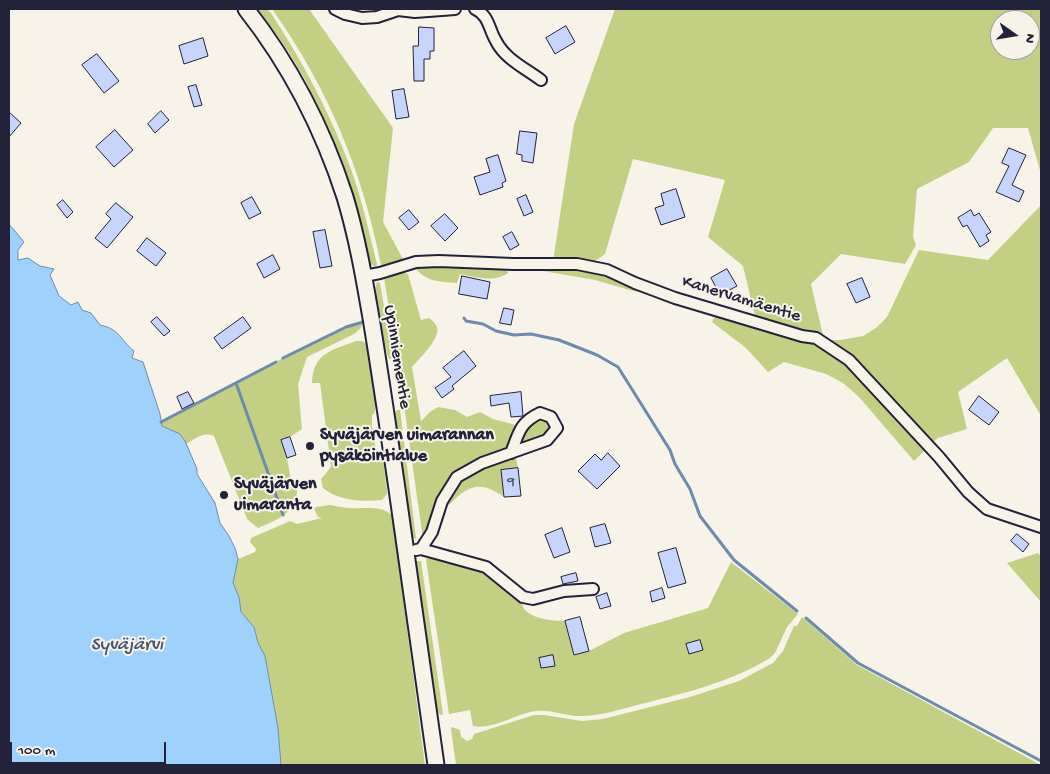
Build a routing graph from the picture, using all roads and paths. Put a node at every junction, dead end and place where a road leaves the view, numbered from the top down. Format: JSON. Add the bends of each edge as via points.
{"nodes":[{"id":1,"x":246,"y":9,"type":"edge"},
{"id":2,"x":335,"y":9,"type":"edge"},
{"id":3,"x":455,"y":9,"type":"edge"},
{"id":4,"x":475,"y":9,"type":"edge"},
{"id":5,"x":347,"y":11,"type":"edge"},
{"id":6,"x":541,"y":80,"type":"dead end"},
{"id":7,"x":364,"y":276,"type":"junction"},
{"id":8,"x":511,"y":453,"type":"junction"},
{"id":9,"x":1041,"y":527,"type":"edge"},
{"id":10,"x":421,"y":549,"type":"junction"},
{"id":11,"x":405,"y":551,"type":"junction"},
{"id":12,"x":593,"y":589,"type":"dead end"},
{"id":13,"x":436,"y":765,"type":"edge"}],
"edges":[{"from":1,"to":7,"type":"main road","name":"Upinniementie","via":[[278,53],[319,130],[345,198]]},
{"from":2,"to":5,"type":"street"},
{"from":3,"to":5,"type":"street","via":[[398,10],[362,18]]},
{"from":4,"to":6,"type":"street","via":[[486,18],[495,41],[504,53]]},
{"from":7,"to":9,"type":"street","name":"Kanervamäentie","via":[[416,262],[577,264],[607,270],[675,298],[816,338],[848,360],[987,509]]},
{"from":7,"to":11,"type":"main road","name":"Upinniementie"},
{"from":8,"to":8,"type":"street","via":[[546,440],[557,428],[552,417],[540,413],[527,420]]},
{"from":8,"to":10,"type":"street","via":[[482,463],[457,477],[442,501],[432,532]]},
{"from":10,"to":11,"type":"street"},
{"from":10,"to":12,"type":"street","via":[[486,567],[523,597],[533,599],[564,591]]},
{"from":11,"to":13,"type":"main road","name":"Upinniementie"}]}
